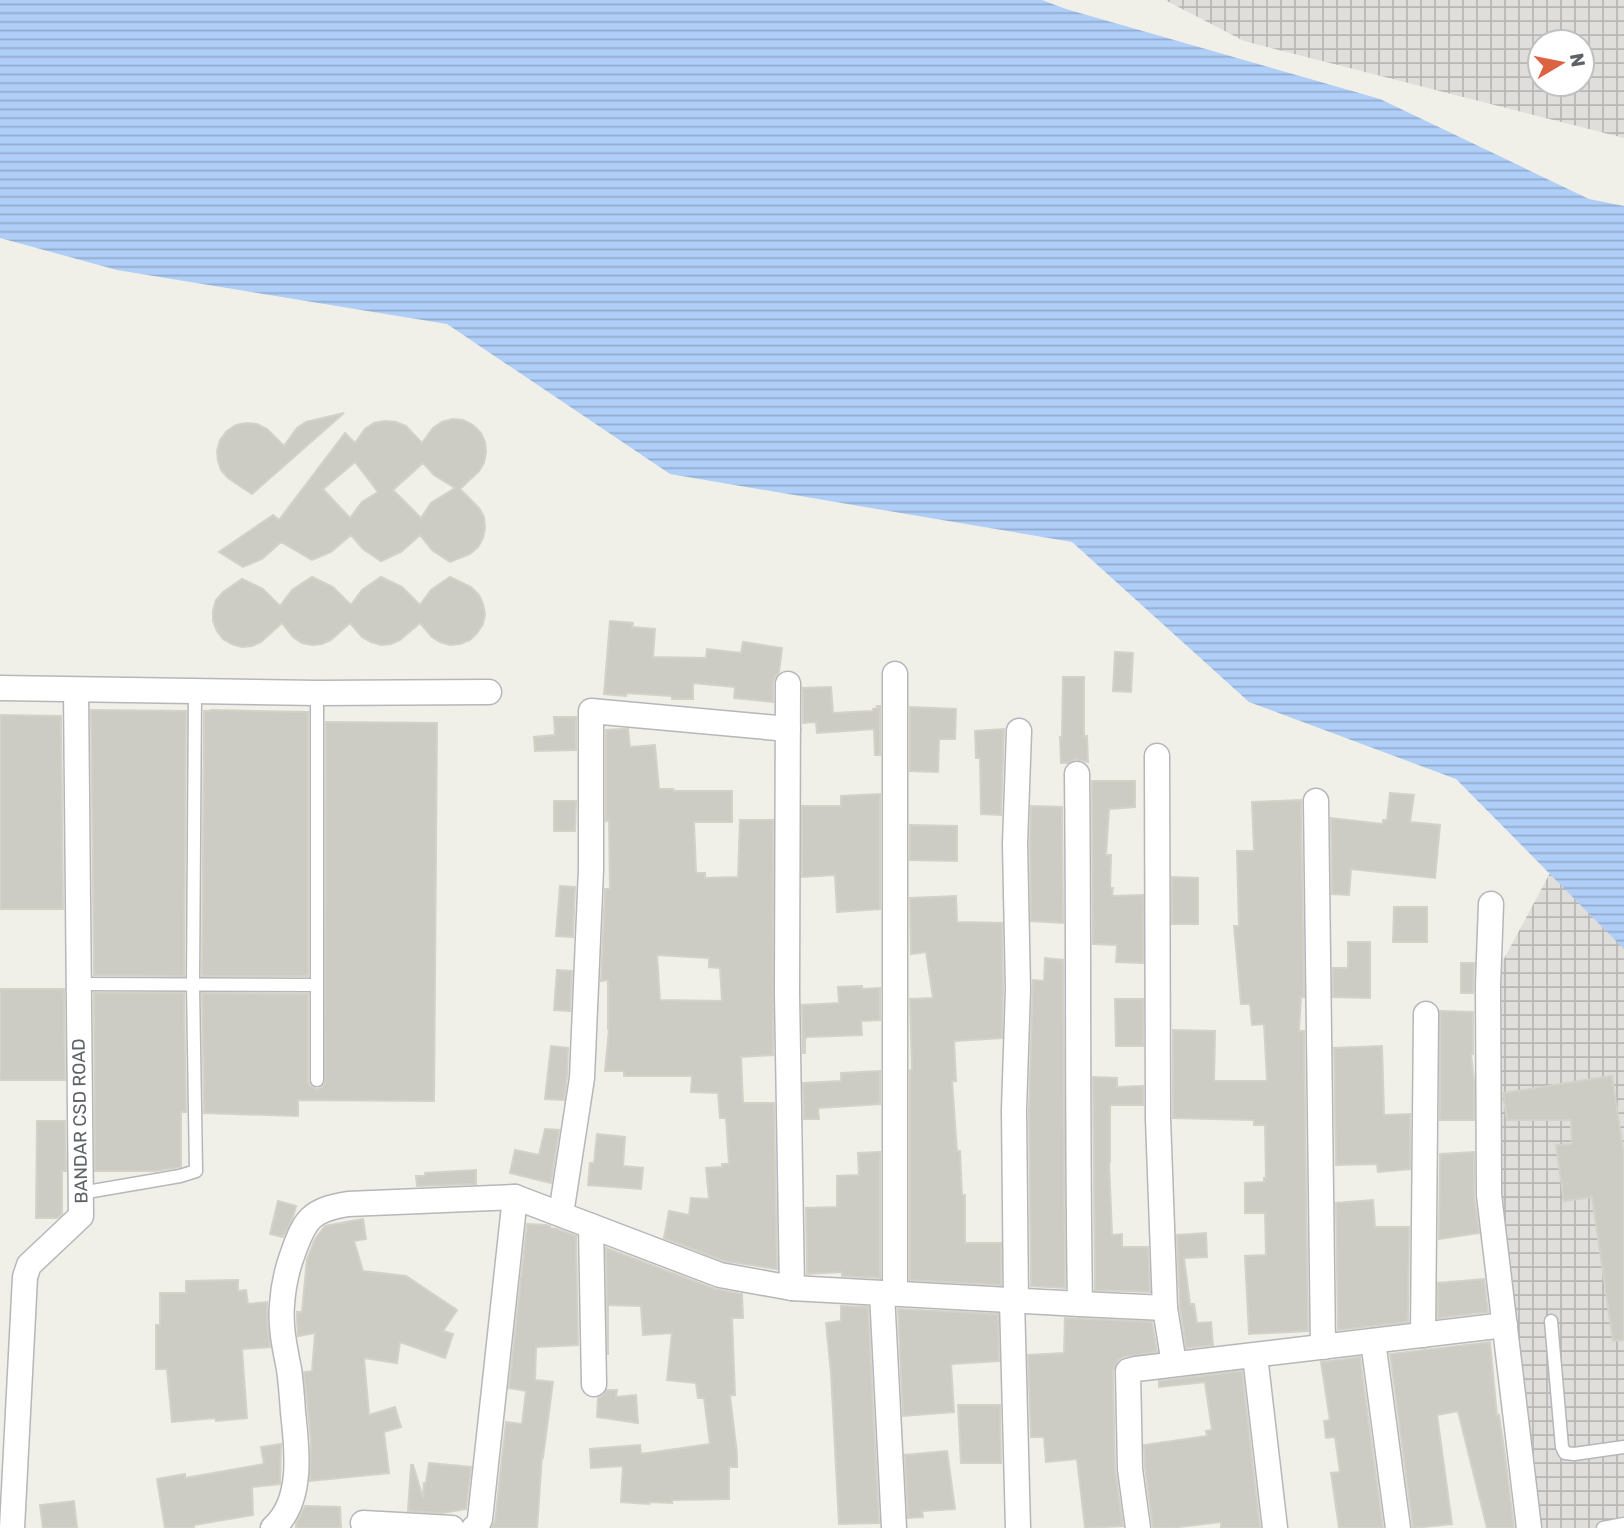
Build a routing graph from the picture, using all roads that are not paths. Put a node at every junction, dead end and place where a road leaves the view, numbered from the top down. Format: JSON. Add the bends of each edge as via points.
{"nodes":[{"id":1,"x":895,"y":674,"type":"dead end"},
{"id":2,"x":788,"y":684,"type":"dead end"},
{"id":3,"x":0,"y":688,"type":"edge"},
{"id":4,"x":76,"y":690,"type":"junction"},
{"id":5,"x":195,"y":691,"type":"junction"},
{"id":6,"x":317,"y":692,"type":"junction"},
{"id":7,"x":489,"y":692,"type":"dead end"},
{"id":8,"x":788,"y":729,"type":"junction"},
{"id":9,"x":1020,"y":731,"type":"dead end"},
{"id":10,"x":1157,"y":756,"type":"dead end"},
{"id":11,"x":1077,"y":774,"type":"dead end"},
{"id":12,"x":1316,"y":801,"type":"dead end"},
{"id":13,"x":1490,"y":904,"type":"dead end"},
{"id":14,"x":79,"y":984,"type":"junction"},
{"id":15,"x":193,"y":985,"type":"junction"},
{"id":16,"x":316,"y":985,"type":"junction"},
{"id":17,"x":1426,"y":1014,"type":"dead end"},
{"id":18,"x":317,"y":1080,"type":"dead end"},
{"id":19,"x":81,"y":1193,"type":"junction"},
{"id":20,"x":515,"y":1196,"type":"junction"},
{"id":21,"x":561,"y":1214,"type":"junction"},
{"id":22,"x":591,"y":1226,"type":"junction"},
{"id":23,"x":793,"y":1288,"type":"junction"},
{"id":24,"x":889,"y":1293,"type":"junction"},
{"id":25,"x":1014,"y":1301,"type":"junction"},
{"id":26,"x":1080,"y":1304,"type":"junction"},
{"id":27,"x":1165,"y":1308,"type":"junction"},
{"id":28,"x":1551,"y":1321,"type":"dead end"},
{"id":29,"x":1505,"y":1325,"type":"junction"},
{"id":30,"x":1423,"y":1335,"type":"junction"},
{"id":31,"x":1373,"y":1341,"type":"junction"},
{"id":32,"x":1323,"y":1347,"type":"junction"},
{"id":33,"x":1255,"y":1356,"type":"junction"},
{"id":34,"x":1174,"y":1364,"type":"junction"},
{"id":35,"x":594,"y":1384,"type":"dead end"},
{"id":36,"x":1624,"y":1447,"type":"edge"},
{"id":37,"x":363,"y":1523,"type":"dead end"},
{"id":38,"x":1624,"y":1524,"type":"edge"},
{"id":39,"x":12,"y":1528,"type":"edge"},
{"id":40,"x":273,"y":1528,"type":"edge"},
{"id":41,"x":452,"y":1528,"type":"edge"},
{"id":42,"x":474,"y":1528,"type":"edge"},
{"id":43,"x":894,"y":1528,"type":"edge"},
{"id":44,"x":1018,"y":1528,"type":"edge"},
{"id":45,"x":1138,"y":1528,"type":"edge"},
{"id":46,"x":1275,"y":1528,"type":"edge"},
{"id":47,"x":1398,"y":1528,"type":"edge"},
{"id":48,"x":1530,"y":1528,"type":"edge"},
{"id":49,"x":1603,"y":1528,"type":"edge"}],
"edges":[{"from":1,"to":24,"type":"street"},
{"from":2,"to":8,"type":"street"},
{"from":3,"to":4,"type":"street"},
{"from":4,"to":5,"type":"street"},
{"from":4,"to":14,"type":"street","name":"BANDAR CSD ROAD"},
{"from":5,"to":6,"type":"street"},
{"from":5,"to":15,"type":"lane"},
{"from":6,"to":7,"type":"street"},
{"from":6,"to":16,"type":"lane"},
{"from":8,"to":21,"type":"street","via":[[591,711],[591,869],[582,1079]]},
{"from":8,"to":23,"type":"street"},
{"from":9,"to":25,"type":"street","via":[[1015,844]]},
{"from":10,"to":27,"type":"street","via":[[1158,1119]]},
{"from":11,"to":26,"type":"street"},
{"from":12,"to":32,"type":"street"},
{"from":13,"to":29,"type":"street","via":[[1489,1195]]},
{"from":14,"to":15,"type":"lane"},
{"from":14,"to":19,"type":"street","name":"BANDAR CSD ROAD"},
{"from":15,"to":16,"type":"lane"},
{"from":15,"to":19,"type":"lane","via":[[196,1171]]},
{"from":16,"to":18,"type":"lane"},
{"from":17,"to":30,"type":"street"},
{"from":19,"to":39,"type":"street","name":"BANDAR CSD ROAD","via":[[81,1216],[29,1265],[24,1277]]},
{"from":20,"to":21,"type":"street"},
{"from":20,"to":40,"type":"street","via":[[330,1207],[313,1214],[300,1231],[281,1307],[298,1456],[288,1509]]},
{"from":20,"to":42,"type":"street","via":[[480,1519]]},
{"from":21,"to":22,"type":"street"},
{"from":22,"to":23,"type":"street","via":[[720,1275]]},
{"from":22,"to":35,"type":"street"},
{"from":23,"to":24,"type":"street"},
{"from":24,"to":25,"type":"street"},
{"from":24,"to":43,"type":"street"},
{"from":25,"to":26,"type":"street"},
{"from":25,"to":44,"type":"street"},
{"from":26,"to":27,"type":"street"},
{"from":27,"to":34,"type":"street"},
{"from":28,"to":36,"type":"lane","via":[[1565,1453]]},
{"from":29,"to":30,"type":"street"},
{"from":29,"to":48,"type":"street"},
{"from":30,"to":31,"type":"street"},
{"from":31,"to":32,"type":"street"},
{"from":31,"to":47,"type":"street"},
{"from":32,"to":33,"type":"street"},
{"from":33,"to":34,"type":"street"},
{"from":33,"to":46,"type":"street"},
{"from":34,"to":45,"type":"street","via":[[1128,1371],[1130,1469]]},
{"from":37,"to":41,"type":"street"},
{"from":38,"to":49,"type":"lane"}]}
